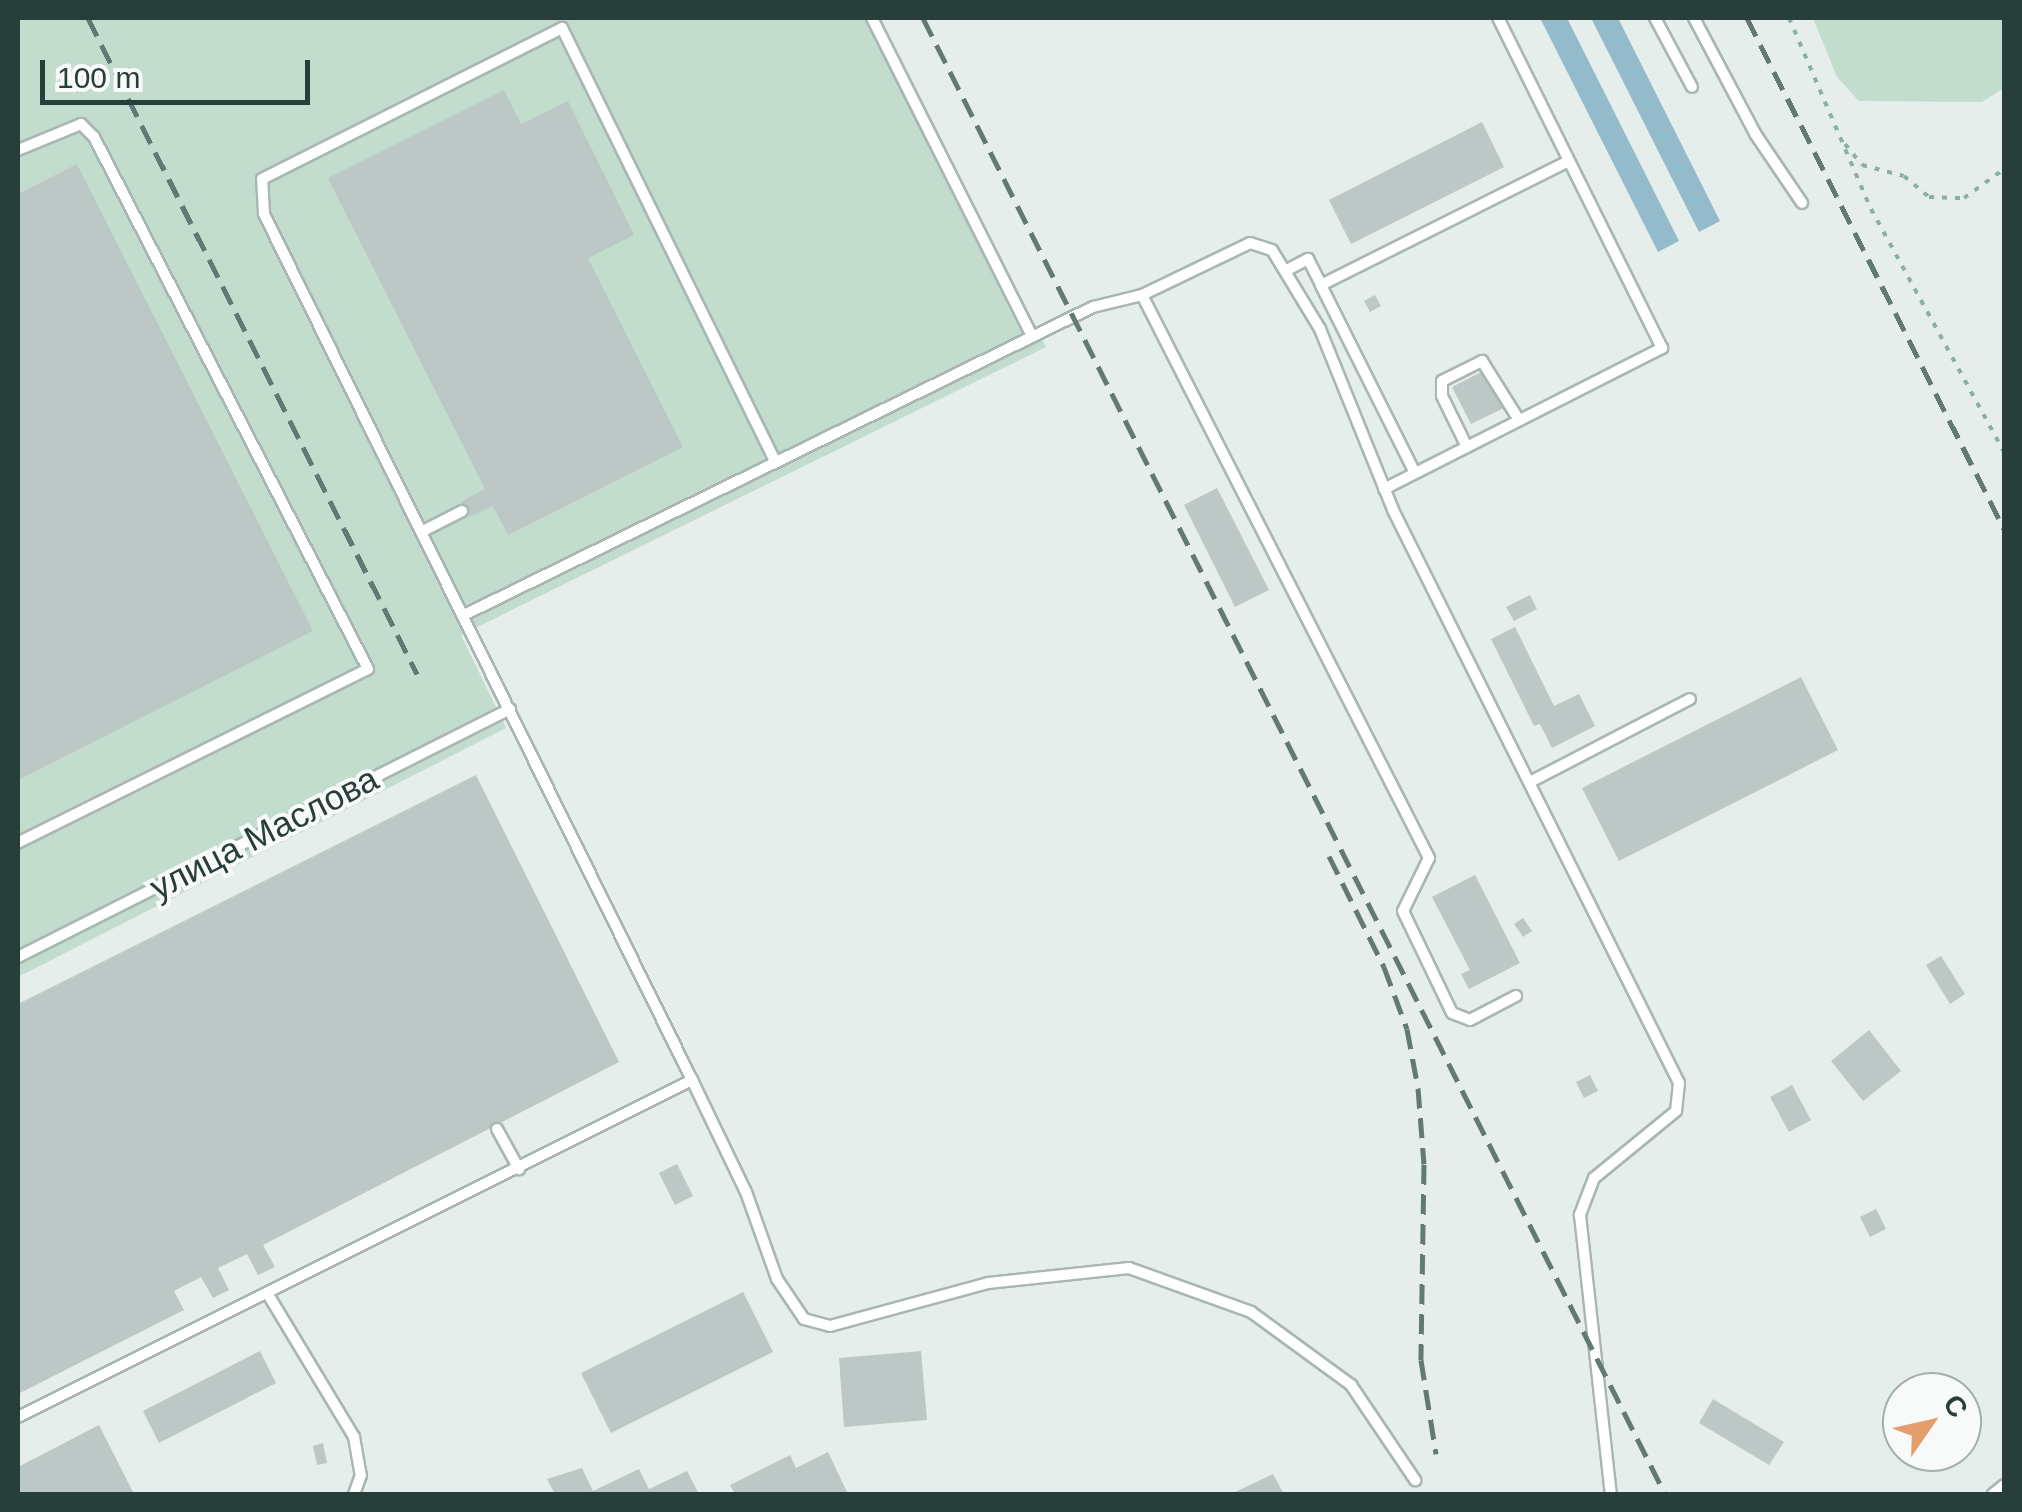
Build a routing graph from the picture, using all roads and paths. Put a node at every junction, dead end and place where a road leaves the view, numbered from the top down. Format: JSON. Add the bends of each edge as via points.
{"nodes":[{"id":1,"x":872,"y":18,"type":"edge"},
{"id":2,"x":1498,"y":18,"type":"edge"},
{"id":3,"x":1655,"y":18,"type":"edge"},
{"id":4,"x":1694,"y":18,"type":"edge"},
{"id":5,"x":1789,"y":18,"type":"edge"},
{"id":6,"x":1692,"y":88,"type":"dead end"},
{"id":7,"x":1842,"y":140,"type":"junction"},
{"id":8,"x":18,"y":150,"type":"edge"},
{"id":9,"x":1569,"y":161,"type":"junction"},
{"id":10,"x":2004,"y":169,"type":"edge"},
{"id":11,"x":1802,"y":203,"type":"dead end"},
{"id":12,"x":1287,"y":270,"type":"junction"},
{"id":13,"x":1321,"y":285,"type":"junction"},
{"id":14,"x":1142,"y":295,"type":"junction"},
{"id":15,"x":1032,"y":336,"type":"junction"},
{"id":16,"x":1519,"y":420,"type":"junction"},
{"id":17,"x":1467,"y":447,"type":"junction"},
{"id":18,"x":2004,"y":452,"type":"edge"},
{"id":19,"x":774,"y":459,"type":"junction"},
{"id":20,"x":1415,"y":473,"type":"junction"},
{"id":21,"x":1384,"y":489,"type":"junction"},
{"id":22,"x":462,"y":511,"type":"dead end"},
{"id":23,"x":423,"y":531,"type":"junction"},
{"id":24,"x":464,"y":615,"type":"junction"},
{"id":25,"x":1690,"y":699,"type":"dead end"},
{"id":26,"x":510,"y":709,"type":"junction"},
{"id":27,"x":1530,"y":782,"type":"junction"},
{"id":28,"x":18,"y":843,"type":"edge"},
{"id":29,"x":18,"y":957,"type":"edge"},
{"id":30,"x":1516,"y":996,"type":"dead end"},
{"id":31,"x":692,"y":1080,"type":"junction"},
{"id":32,"x":498,"y":1129,"type":"dead end"},
{"id":33,"x":518,"y":1169,"type":"junction"},
{"id":34,"x":269,"y":1296,"type":"junction"},
{"id":35,"x":18,"y":1418,"type":"edge"},
{"id":36,"x":1415,"y":1480,"type":"dead end"},
{"id":37,"x":2004,"y":1485,"type":"edge"},
{"id":38,"x":354,"y":1494,"type":"edge"},
{"id":39,"x":1610,"y":1494,"type":"edge"},
{"id":40,"x":1993,"y":1494,"type":"edge"}],
"edges":[{"from":1,"to":15,"type":"lane"},
{"from":2,"to":9,"type":"lane"},
{"from":3,"to":6,"type":"lane"},
{"from":4,"to":11,"type":"lane","via":[[1756,135]]},
{"from":5,"to":7,"type":"path"},
{"from":7,"to":10,"type":"path","via":[[1862,165],[1904,176],[1929,196],[1964,198]]},
{"from":7,"to":18,"type":"path","via":[[1872,210]]},
{"from":8,"to":28,"type":"lane","via":[[80,124],[94,137],[368,669]]},
{"from":9,"to":13,"type":"lane"},
{"from":9,"to":16,"type":"lane","via":[[1662,348]]},
{"from":12,"to":13,"type":"lane","via":[[1308,259]]},
{"from":12,"to":14,"type":"lane","via":[[1272,250],[1250,243]]},
{"from":12,"to":21,"type":"lane","via":[[1320,329]]},
{"from":13,"to":20,"type":"lane"},
{"from":14,"to":15,"type":"lane","via":[[1093,307]]},
{"from":14,"to":30,"type":"lane","via":[[1428,858],[1404,911],[1452,1012],[1470,1020]]},
{"from":15,"to":19,"type":"lane"},
{"from":16,"to":17,"type":"lane"},
{"from":16,"to":17,"type":"lane","via":[[1482,361],[1442,381],[1442,396]]},
{"from":17,"to":20,"type":"lane"},
{"from":19,"to":23,"type":"lane","via":[[562,28],[270,173],[258,188],[264,214]]},
{"from":19,"to":24,"type":"lane"},
{"from":20,"to":21,"type":"lane"},
{"from":21,"to":27,"type":"lane"},
{"from":22,"to":23,"type":"lane"},
{"from":23,"to":24,"type":"lane"},
{"from":24,"to":26,"type":"lane"},
{"from":25,"to":27,"type":"lane"},
{"from":26,"to":29,"type":"lane","name":"улица Маслова"},
{"from":26,"to":31,"type":"lane"},
{"from":27,"to":39,"type":"lane","via":[[1679,1083],[1676,1111],[1594,1178],[1580,1215]]},
{"from":31,"to":33,"type":"lane"},
{"from":31,"to":36,"type":"lane","via":[[746,1192],[777,1279],[804,1319],[830,1326],[988,1283],[1129,1268],[1251,1312],[1351,1384]]},
{"from":32,"to":33,"type":"lane"},
{"from":33,"to":34,"type":"lane"},
{"from":34,"to":35,"type":"lane"},
{"from":34,"to":38,"type":"lane","via":[[354,1437],[361,1475]]},
{"from":37,"to":40,"type":"lane"}]}
